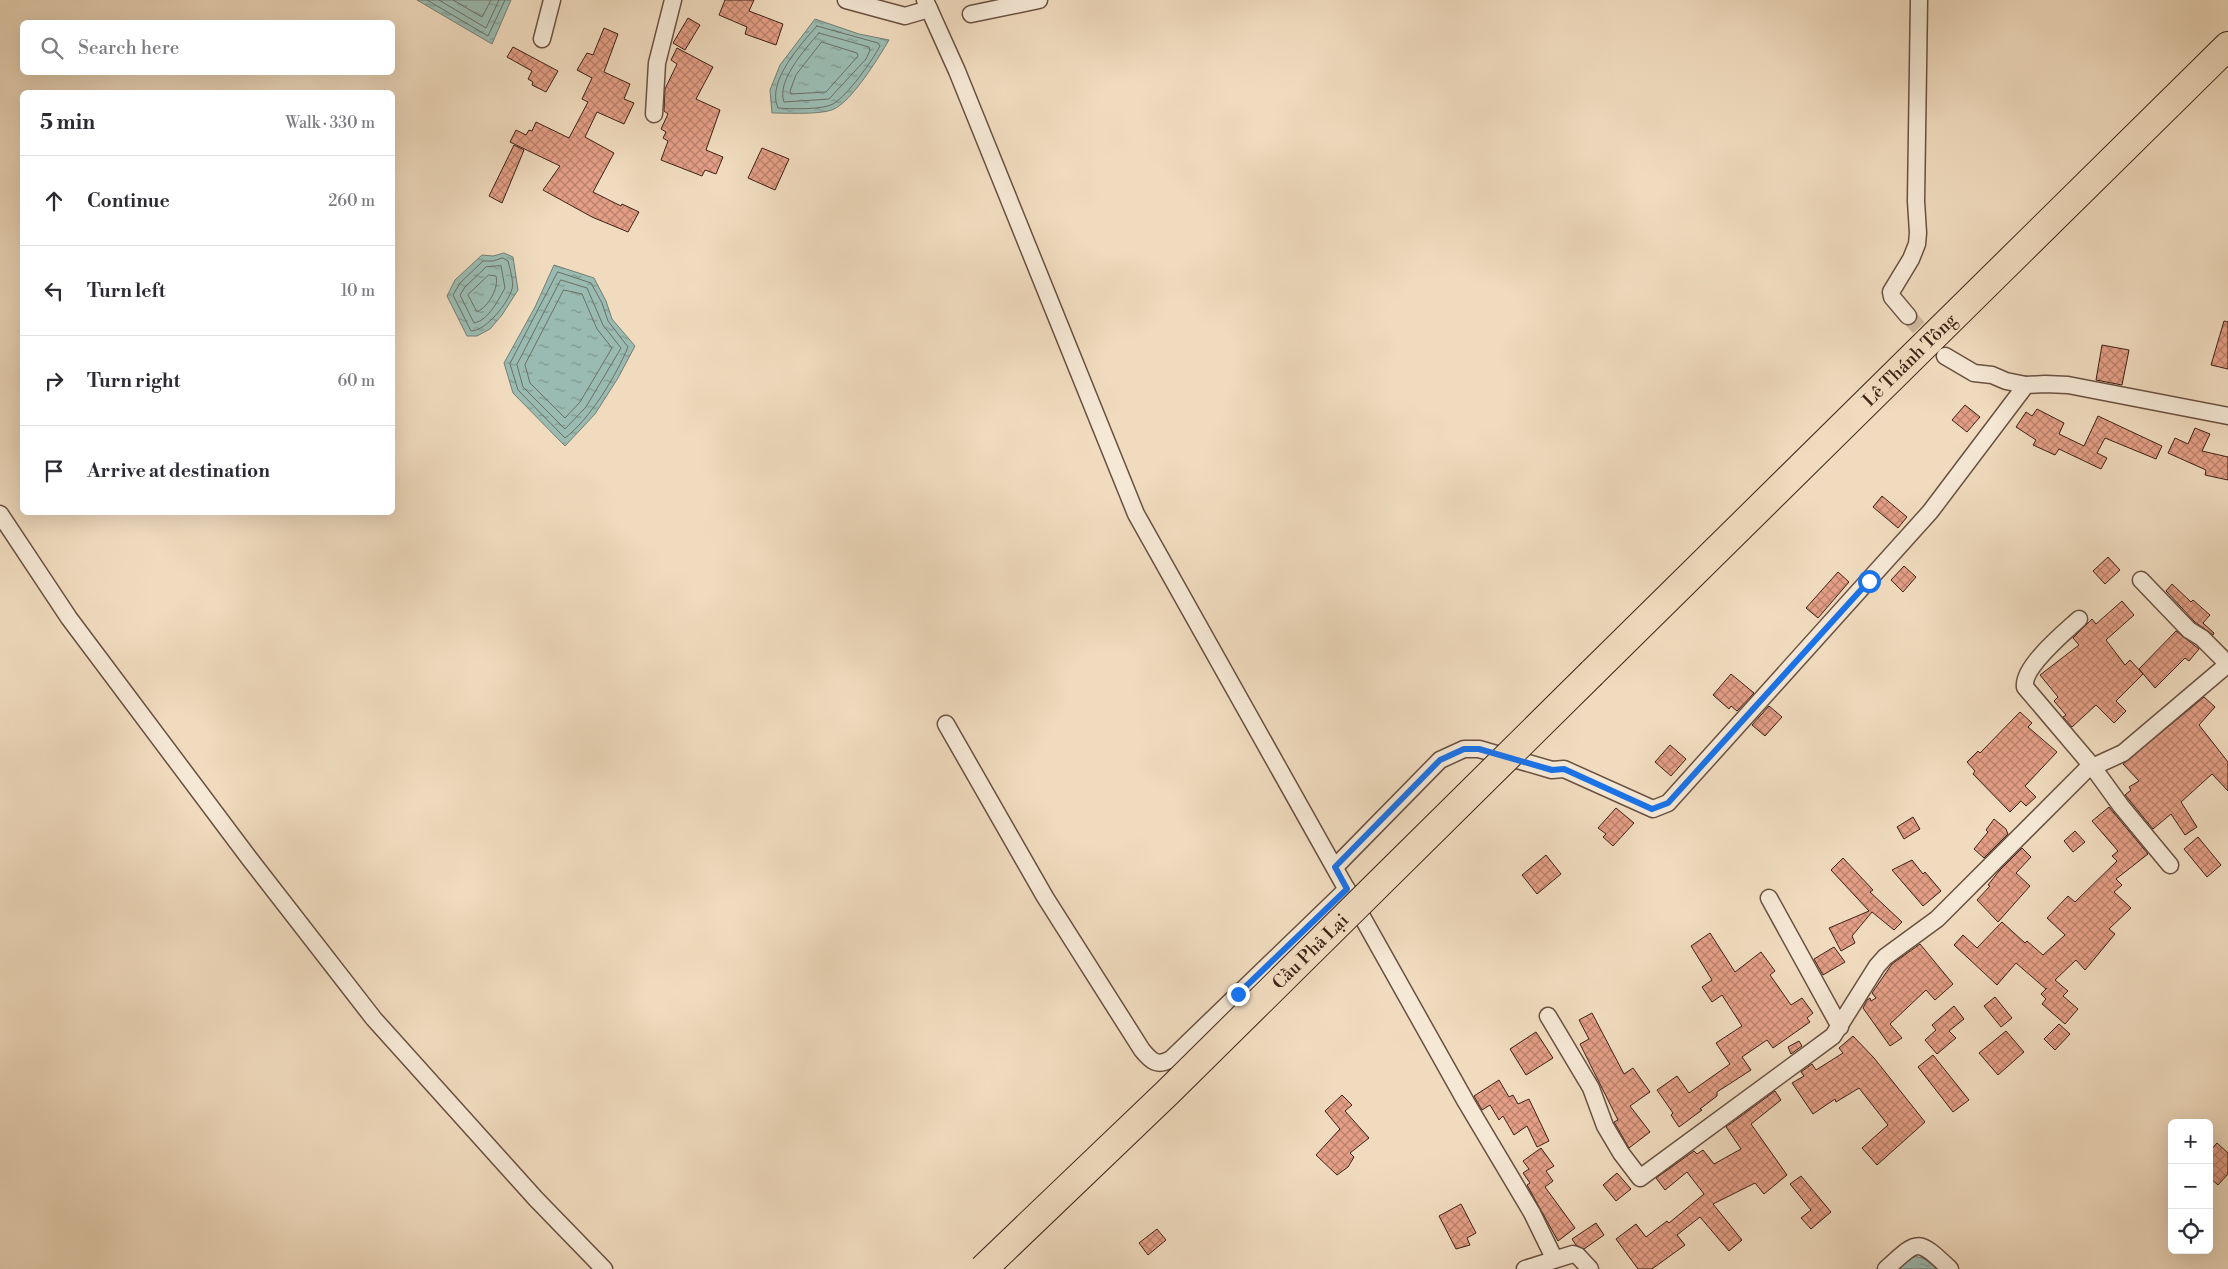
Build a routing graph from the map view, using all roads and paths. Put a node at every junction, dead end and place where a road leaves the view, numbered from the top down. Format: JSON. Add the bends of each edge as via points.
{"nodes":[{"id":1,"x":552,"y":0,"type":"edge"},
{"id":2,"x":673,"y":0,"type":"edge"},
{"id":3,"x":846,"y":0,"type":"edge"},
{"id":4,"x":1039,"y":0,"type":"edge"},
{"id":5,"x":1919,"y":0,"type":"edge"},
{"id":6,"x":927,"y":5,"type":"edge"},
{"id":7,"x":971,"y":14,"type":"dead end"},
{"id":8,"x":542,"y":39,"type":"dead end"},
{"id":9,"x":2228,"y":46,"type":"edge"},
{"id":10,"x":654,"y":114,"type":"dead end"},
{"id":11,"x":1908,"y":316,"type":"tunnel mouth"},
{"id":12,"x":1945,"y":356,"type":"tunnel mouth"},
{"id":13,"x":2026,"y":385,"type":"junction"},
{"id":14,"x":2228,"y":416,"type":"edge"},
{"id":15,"x":0,"y":514,"type":"edge"},
{"id":16,"x":2141,"y":580,"type":"dead end"},
{"id":17,"x":2079,"y":618,"type":"dead end"},
{"id":18,"x":2228,"y":664,"type":"edge"},
{"id":19,"x":1592,"y":673,"type":"joint"},
{"id":20,"x":946,"y":724,"type":"dead end"},
{"id":21,"x":2092,"y":766,"type":"junction"},
{"id":22,"x":2170,"y":864,"type":"dead end"},
{"id":23,"x":1335,"y":867,"type":"junction"},
{"id":24,"x":1347,"y":889,"type":"junction"},
{"id":25,"x":1769,"y":898,"type":"dead end"},
{"id":26,"x":1548,"y":1016,"type":"dead end"},
{"id":27,"x":1840,"y":1027,"type":"junction"},
{"id":28,"x":1554,"y":1258,"type":"junction"},
{"id":29,"x":604,"y":1269,"type":"edge"},
{"id":30,"x":983,"y":1269,"type":"edge"},
{"id":31,"x":1525,"y":1269,"type":"edge"},
{"id":32,"x":1590,"y":1269,"type":"edge"},
{"id":33,"x":1886,"y":1269,"type":"edge"},
{"id":34,"x":1950,"y":1269,"type":"edge"}],
"edges":[{"from":1,"to":8,"type":"street"},
{"from":2,"to":10,"type":"street","via":[[657,63]]},
{"from":3,"to":6,"type":"street","via":[[905,16]]},
{"from":4,"to":7,"type":"street"},
{"from":5,"to":11,"type":"street","via":[[1918,233],[1911,259],[1891,292]]},
{"from":6,"to":23,"type":"street","via":[[1136,514]]},
{"from":9,"to":19,"type":"highway","name":"Lê Thánh Tông"},
{"from":12,"to":13,"type":"street","via":[[1974,373]]},
{"from":13,"to":14,"type":"street","via":[[2068,385]]},
{"from":13,"to":23,"type":"street","via":[[1930,512],[1668,803],[1652,809],[1564,769],[1552,770],[1479,749],[1464,749],[1440,760]]},
{"from":15,"to":29,"type":"street","via":[[69,618],[374,1019],[536,1199]]},
{"from":16,"to":18,"type":"street","via":[[2189,630],[2202,638]]},
{"from":17,"to":21,"type":"street","via":[[2032,666],[2024,684]]},
{"from":18,"to":21,"type":"street","via":[[2123,753]]},
{"from":19,"to":30,"type":"highway","name":"Cầu Phả Lại","bridge":true,"via":[[1168,1092]]},
{"from":20,"to":24,"type":"street","via":[[1088,968],[1142,1050],[1156,1063],[1171,1059]]},
{"from":21,"to":22,"type":"street"},
{"from":21,"to":27,"type":"street","via":[[1937,919],[1885,957]]},
{"from":23,"to":24,"type":"street"},
{"from":24,"to":28,"type":"street","via":[[1504,1170],[1532,1213]]},
{"from":25,"to":27,"type":"street"},
{"from":26,"to":27,"type":"street","via":[[1590,1088],[1605,1126],[1640,1178],[1822,1045]]},
{"from":28,"to":31,"type":"street"},
{"from":28,"to":32,"type":"street","via":[[1576,1255]]},
{"from":33,"to":34,"type":"street","via":[[1912,1246],[1921,1246],[1929,1249]]}]}
